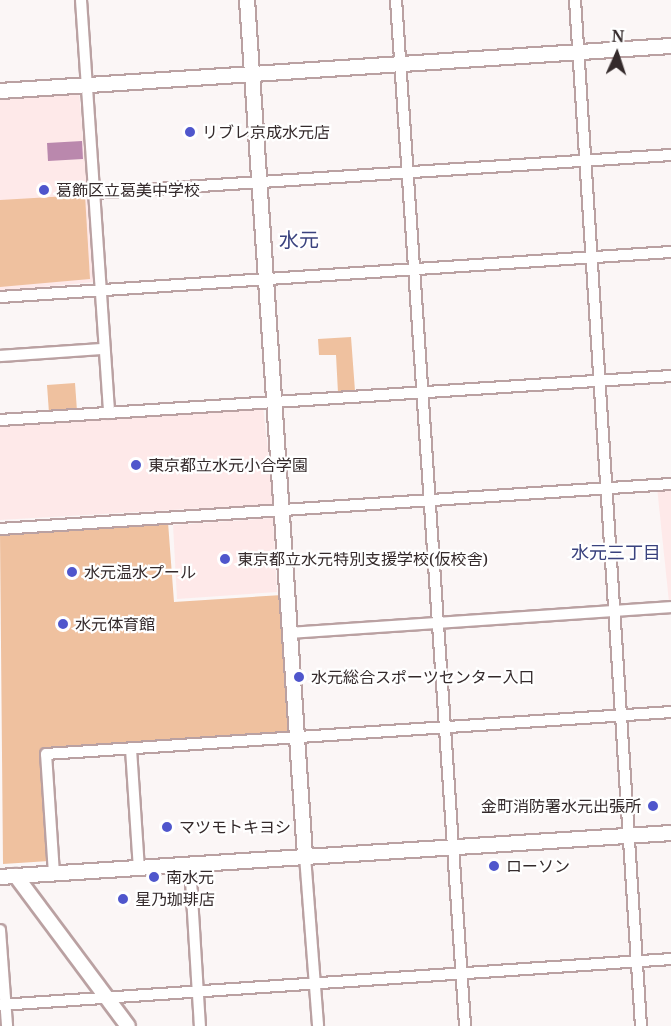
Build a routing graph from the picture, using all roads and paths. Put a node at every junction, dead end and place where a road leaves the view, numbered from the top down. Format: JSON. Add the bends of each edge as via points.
{"nodes":[{"id":1,"x":81,"y":0,"type":"edge"},
{"id":2,"x":248,"y":0,"type":"edge"},
{"id":3,"x":396,"y":0,"type":"edge"},
{"id":4,"x":574,"y":0,"type":"edge"},
{"id":5,"x":671,"y":46,"type":"edge"},
{"id":6,"x":578,"y":52,"type":"junction"},
{"id":7,"x":401,"y":64,"type":"junction"},
{"id":8,"x":252,"y":74,"type":"junction"},
{"id":9,"x":86,"y":85,"type":"junction"},
{"id":10,"x":0,"y":91,"type":"edge"},
{"id":11,"x":671,"y":155,"type":"edge"},
{"id":12,"x":585,"y":161,"type":"junction"},
{"id":13,"x":408,"y":172,"type":"junction"},
{"id":14,"x":260,"y":182,"type":"junction"},
{"id":15,"x":94,"y":193,"type":"junction"},
{"id":16,"x":671,"y":252,"type":"edge"},
{"id":17,"x":591,"y":257,"type":"junction"},
{"id":18,"x":415,"y":269,"type":"junction"},
{"id":19,"x":267,"y":279,"type":"junction"},
{"id":20,"x":100,"y":290,"type":"junction"},
{"id":21,"x":0,"y":297,"type":"edge"},
{"id":22,"x":104,"y":349,"type":"junction"},
{"id":23,"x":0,"y":356,"type":"edge"},
{"id":24,"x":671,"y":376,"type":"edge"},
{"id":25,"x":600,"y":380,"type":"junction"},
{"id":26,"x":423,"y":392,"type":"junction"},
{"id":27,"x":275,"y":401,"type":"junction"},
{"id":28,"x":109,"y":413,"type":"junction"},
{"id":29,"x":0,"y":420,"type":"edge"},
{"id":30,"x":671,"y":484,"type":"edge"},
{"id":31,"x":607,"y":488,"type":"junction"},
{"id":32,"x":430,"y":500,"type":"junction"},
{"id":33,"x":282,"y":510,"type":"junction"},
{"id":34,"x":0,"y":529,"type":"edge"},
{"id":35,"x":671,"y":607,"type":"edge"},
{"id":36,"x":615,"y":611,"type":"junction"},
{"id":37,"x":438,"y":622,"type":"junction"},
{"id":38,"x":290,"y":633,"type":"junction"},
{"id":39,"x":671,"y":712,"type":"edge"},
{"id":40,"x":622,"y":715,"type":"junction"},
{"id":41,"x":445,"y":727,"type":"junction"},
{"id":42,"x":297,"y":737,"type":"junction"},
{"id":43,"x":131,"y":749,"type":"junction"},
{"id":44,"x":671,"y":833,"type":"edge"},
{"id":45,"x":629,"y":836,"type":"junction"},
{"id":46,"x":453,"y":847,"type":"junction"},
{"id":47,"x":305,"y":856,"type":"junction"},
{"id":48,"x":190,"y":864,"type":"junction"},
{"id":49,"x":139,"y":868,"type":"junction"},
{"id":50,"x":54,"y":874,"type":"junction"},
{"id":51,"x":16,"y":876,"type":"junction"},
{"id":52,"x":0,"y":877,"type":"edge"},
{"id":53,"x":0,"y":930,"type":"edge"},
{"id":54,"x":671,"y":959,"type":"edge"},
{"id":55,"x":637,"y":961,"type":"junction"},
{"id":56,"x":462,"y":973,"type":"junction"},
{"id":57,"x":315,"y":983,"type":"junction"},
{"id":58,"x":198,"y":991,"type":"junction"},
{"id":59,"x":105,"y":997,"type":"junction"},
{"id":60,"x":3,"y":1004,"type":"edge"},
{"id":61,"x":7,"y":1026,"type":"edge"},
{"id":62,"x":128,"y":1026,"type":"edge"},
{"id":63,"x":200,"y":1026,"type":"edge"},
{"id":64,"x":318,"y":1026,"type":"edge"},
{"id":65,"x":465,"y":1026,"type":"edge"},
{"id":66,"x":641,"y":1026,"type":"edge"}],
"edges":[{"from":1,"to":9,"type":"street"},
{"from":2,"to":8,"type":"street"},
{"from":3,"to":7,"type":"street"},
{"from":4,"to":6,"type":"street"},
{"from":5,"to":6,"type":"street"},
{"from":6,"to":7,"type":"street"},
{"from":6,"to":12,"type":"street"},
{"from":7,"to":8,"type":"street"},
{"from":7,"to":13,"type":"street"},
{"from":8,"to":9,"type":"street"},
{"from":8,"to":14,"type":"street"},
{"from":9,"to":10,"type":"street"},
{"from":9,"to":15,"type":"street"},
{"from":11,"to":12,"type":"street"},
{"from":12,"to":13,"type":"street"},
{"from":12,"to":17,"type":"street"},
{"from":13,"to":14,"type":"street"},
{"from":13,"to":18,"type":"street"},
{"from":14,"to":15,"type":"street"},
{"from":14,"to":19,"type":"street"},
{"from":15,"to":20,"type":"street"},
{"from":16,"to":17,"type":"street"},
{"from":17,"to":18,"type":"street"},
{"from":17,"to":25,"type":"street"},
{"from":18,"to":19,"type":"street"},
{"from":18,"to":26,"type":"street"},
{"from":19,"to":20,"type":"street"},
{"from":19,"to":27,"type":"street"},
{"from":20,"to":21,"type":"street"},
{"from":20,"to":22,"type":"street"},
{"from":22,"to":23,"type":"street"},
{"from":22,"to":28,"type":"street"},
{"from":24,"to":25,"type":"street"},
{"from":25,"to":26,"type":"street"},
{"from":25,"to":31,"type":"street"},
{"from":26,"to":27,"type":"street"},
{"from":26,"to":32,"type":"street"},
{"from":27,"to":28,"type":"street"},
{"from":27,"to":33,"type":"street"},
{"from":28,"to":29,"type":"street"},
{"from":30,"to":31,"type":"street"},
{"from":31,"to":32,"type":"street"},
{"from":31,"to":36,"type":"street"},
{"from":32,"to":33,"type":"street"},
{"from":32,"to":37,"type":"street"},
{"from":33,"to":34,"type":"street"},
{"from":33,"to":38,"type":"street"},
{"from":35,"to":36,"type":"street"},
{"from":36,"to":37,"type":"street"},
{"from":36,"to":40,"type":"street"},
{"from":37,"to":38,"type":"street"},
{"from":37,"to":41,"type":"street"},
{"from":38,"to":42,"type":"street"},
{"from":39,"to":40,"type":"street"},
{"from":40,"to":41,"type":"street"},
{"from":40,"to":45,"type":"street"},
{"from":41,"to":42,"type":"street"},
{"from":41,"to":46,"type":"street"},
{"from":42,"to":43,"type":"street"},
{"from":42,"to":47,"type":"street"},
{"from":43,"to":49,"type":"street"},
{"from":43,"to":50,"type":"street","via":[[46,754]]},
{"from":44,"to":45,"type":"street"},
{"from":45,"to":46,"type":"street"},
{"from":45,"to":55,"type":"street"},
{"from":46,"to":47,"type":"street"},
{"from":46,"to":56,"type":"street"},
{"from":47,"to":48,"type":"street"},
{"from":47,"to":57,"type":"street"},
{"from":48,"to":49,"type":"street"},
{"from":48,"to":58,"type":"street"},
{"from":49,"to":50,"type":"street"},
{"from":50,"to":51,"type":"street"},
{"from":51,"to":52,"type":"street"},
{"from":51,"to":59,"type":"street"},
{"from":53,"to":60,"type":"street"},
{"from":54,"to":55,"type":"street"},
{"from":55,"to":56,"type":"street"},
{"from":55,"to":66,"type":"street"},
{"from":56,"to":57,"type":"street"},
{"from":56,"to":65,"type":"street"},
{"from":57,"to":58,"type":"street"},
{"from":57,"to":64,"type":"street"},
{"from":58,"to":59,"type":"street"},
{"from":58,"to":63,"type":"street"},
{"from":59,"to":60,"type":"street"},
{"from":59,"to":62,"type":"street"},
{"from":60,"to":61,"type":"street"}]}
